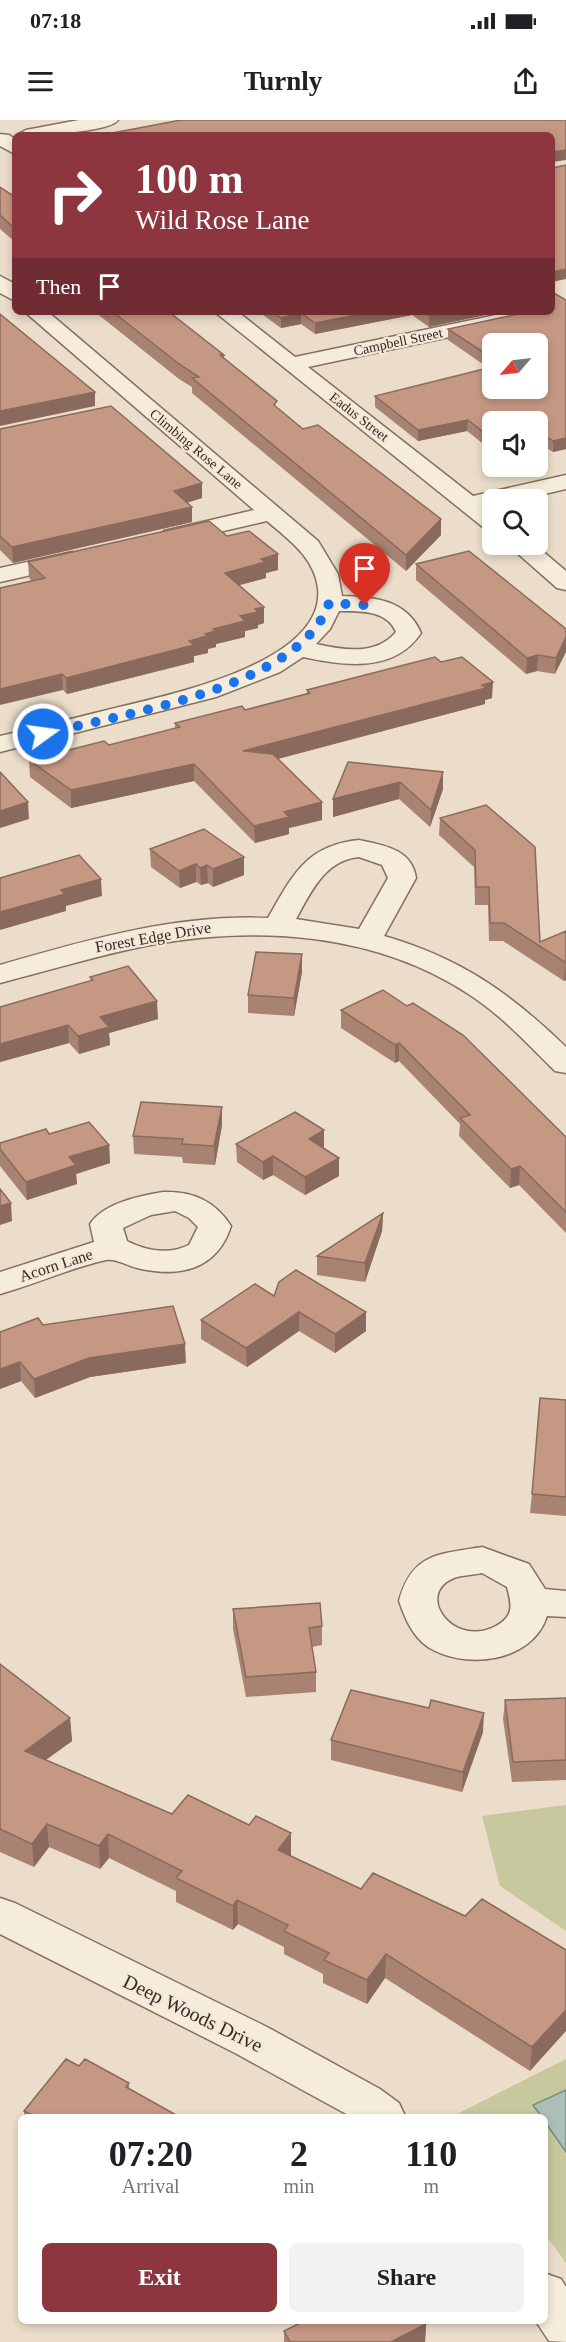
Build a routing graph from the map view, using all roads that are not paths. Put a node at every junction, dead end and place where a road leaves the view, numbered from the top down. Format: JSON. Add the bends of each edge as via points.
{"nodes":[{"id":1,"x":109,"y":120,"type":"edge"},
{"id":2,"x":43,"y":132,"type":"edge"},
{"id":3,"x":0,"y":282,"type":"edge"},
{"id":4,"x":12,"y":305,"type":"edge"},
{"id":5,"x":38,"y":315,"type":"edge"},
{"id":6,"x":229,"y":315,"type":"edge"},
{"id":7,"x":526,"y":315,"type":"edge"},
{"id":8,"x":292,"y":364,"type":"junction"},
{"id":9,"x":143,"y":405,"type":"junction"},
{"id":10,"x":121,"y":409,"type":"dead end"},
{"id":11,"x":566,"y":482,"type":"edge"},
{"id":12,"x":469,"y":504,"type":"junction"},
{"id":13,"x":272,"y":513,"type":"junction"},
{"id":14,"x":482,"y":515,"type":"edge"},
{"id":15,"x":147,"y":542,"type":"edge"},
{"id":16,"x":91,"y":555,"type":"edge"},
{"id":17,"x":532,"y":555,"type":"edge"},
{"id":18,"x":0,"y":575,"type":"edge"},
{"id":19,"x":566,"y":583,"type":"edge"},
{"id":20,"x":329,"y":603,"type":"junction"},
{"id":21,"x":299,"y":648,"type":"junction"},
{"id":22,"x":0,"y":744,"type":"edge"},
{"id":23,"x":278,"y":926,"type":"junction"},
{"id":24,"x":368,"y":938,"type":"junction"},
{"id":25,"x":0,"y":974,"type":"edge"},
{"id":26,"x":566,"y":1064,"type":"edge"},
{"id":27,"x":112,"y":1247,"type":"dead end"},
{"id":28,"x":0,"y":1284,"type":"edge"},
{"id":29,"x":529,"y":1602,"type":"dead end"},
{"id":30,"x":566,"y":1605,"type":"edge"},
{"id":31,"x":0,"y":1915,"type":"edge"},
{"id":32,"x":380,"y":2114,"type":"edge"},
{"id":33,"x":548,"y":2300,"type":"edge"},
{"id":34,"x":566,"y":2326,"type":"edge"}],
"edges":[{"from":1,"to":2,"type":"street"},
{"from":3,"to":4,"type":"street"},
{"from":5,"to":9,"type":"street","name":"Climbing Rose Lane"},
{"from":6,"to":8,"type":"street","name":"Eadus Street"},
{"from":7,"to":8,"type":"street","name":"Campbell Street"},
{"from":8,"to":12,"type":"street","name":"Eadus Street"},
{"from":9,"to":10,"type":"street"},
{"from":9,"to":13,"type":"street","name":"Climbing Rose Lane"},
{"from":11,"to":12,"type":"street"},
{"from":12,"to":14,"type":"street","name":"Eadus Street"},
{"from":13,"to":15,"type":"street"},
{"from":13,"to":20,"type":"street","name":"Climbing Rose Lane","via":[[310,546],[323,566],[330,586]]},
{"from":16,"to":18,"type":"street"},
{"from":17,"to":19,"type":"street"},
{"from":20,"to":21,"type":"street","via":[[315,630]]},
{"from":20,"to":21,"type":"street","via":[[384,609],[407,624],[409,633],[392,650],[373,655],[333,656]]},
{"from":21,"to":22,"type":"street","via":[[270,667],[195,696]]},
{"from":23,"to":24,"type":"street","name":"Forest Edge Drive"},
{"from":23,"to":24,"type":"street","via":[[320,860],[339,851],[374,851],[395,860],[402,868],[402,878]]},
{"from":23,"to":25,"type":"street","name":"Forest Edge Drive","via":[[218,926],[163,932],[87,948]]},
{"from":24,"to":26,"type":"street","name":"Forest Edge Drive","via":[[417,956],[492,996]]},
{"from":27,"to":28,"type":"street","name":"Acorn Lane"},
{"from":29,"to":30,"type":"street"},
{"from":31,"to":32,"type":"street","name":"Deep Woods Drive","via":[[251,2040]]},
{"from":33,"to":34,"type":"street"}]}
